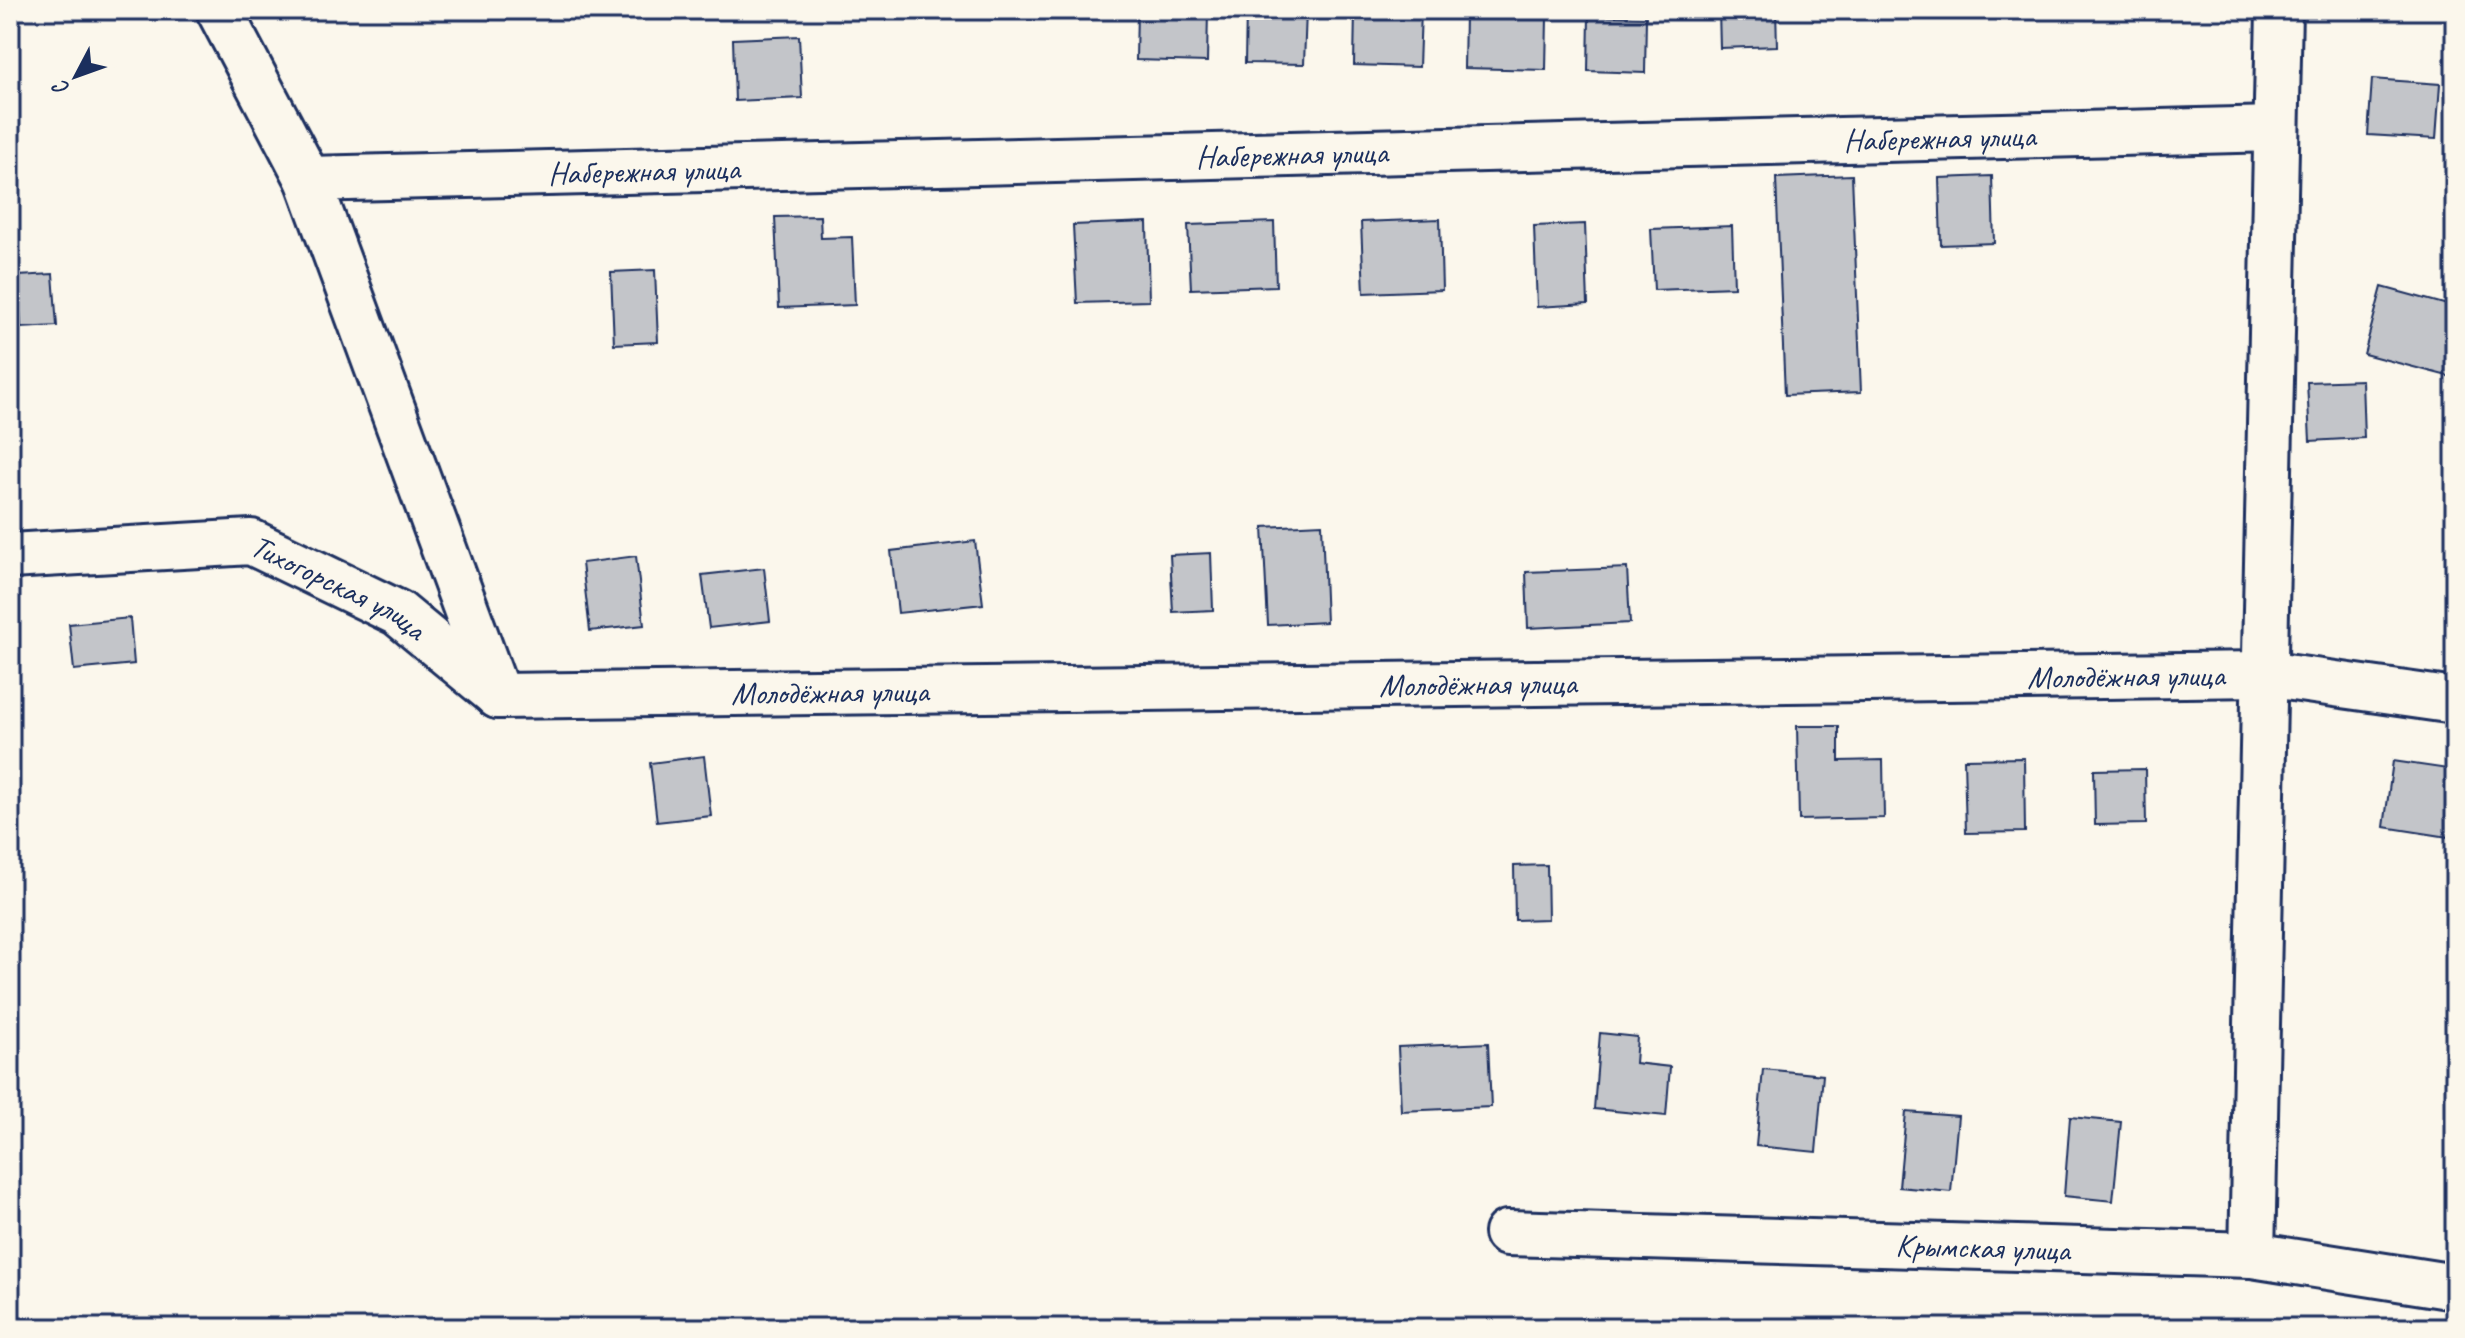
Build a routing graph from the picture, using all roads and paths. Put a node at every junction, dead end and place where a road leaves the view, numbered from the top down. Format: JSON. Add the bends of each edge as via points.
{"nodes":[{"id":1,"x":219,"y":10,"type":"edge"},
{"id":2,"x":2279,"y":10,"type":"edge"},
{"id":3,"x":2276,"y":129,"type":"junction"},
{"id":4,"x":308,"y":179,"type":"junction"},
{"id":5,"x":10,"y":556,"type":"edge"},
{"id":6,"x":2264,"y":674,"type":"junction"},
{"id":7,"x":498,"y":696,"type":"junction"},
{"id":8,"x":2455,"y":701,"type":"edge"},
{"id":9,"x":1507,"y":1233,"type":"dead end"},
{"id":10,"x":2252,"y":1255,"type":"junction"},
{"id":11,"x":2455,"y":1287,"type":"edge"}],
"edges":[{"from":1,"to":4,"type":"street"},
{"from":2,"to":3,"type":"street"},
{"from":3,"to":4,"type":"street","name":"Набережная улица"},
{"from":3,"to":6,"type":"street"},
{"from":4,"to":7,"type":"street"},
{"from":5,"to":7,"type":"street","name":"Тихогорская улица","via":[[251,542],[398,613]]},
{"from":6,"to":7,"type":"street","name":"Молодёжная улица"},
{"from":6,"to":8,"type":"street","name":"Молодёжная улица"},
{"from":6,"to":10,"type":"street"},
{"from":9,"to":10,"type":"street","name":"Крымская улица"},
{"from":10,"to":11,"type":"street","name":"Крымская улица"}]}
